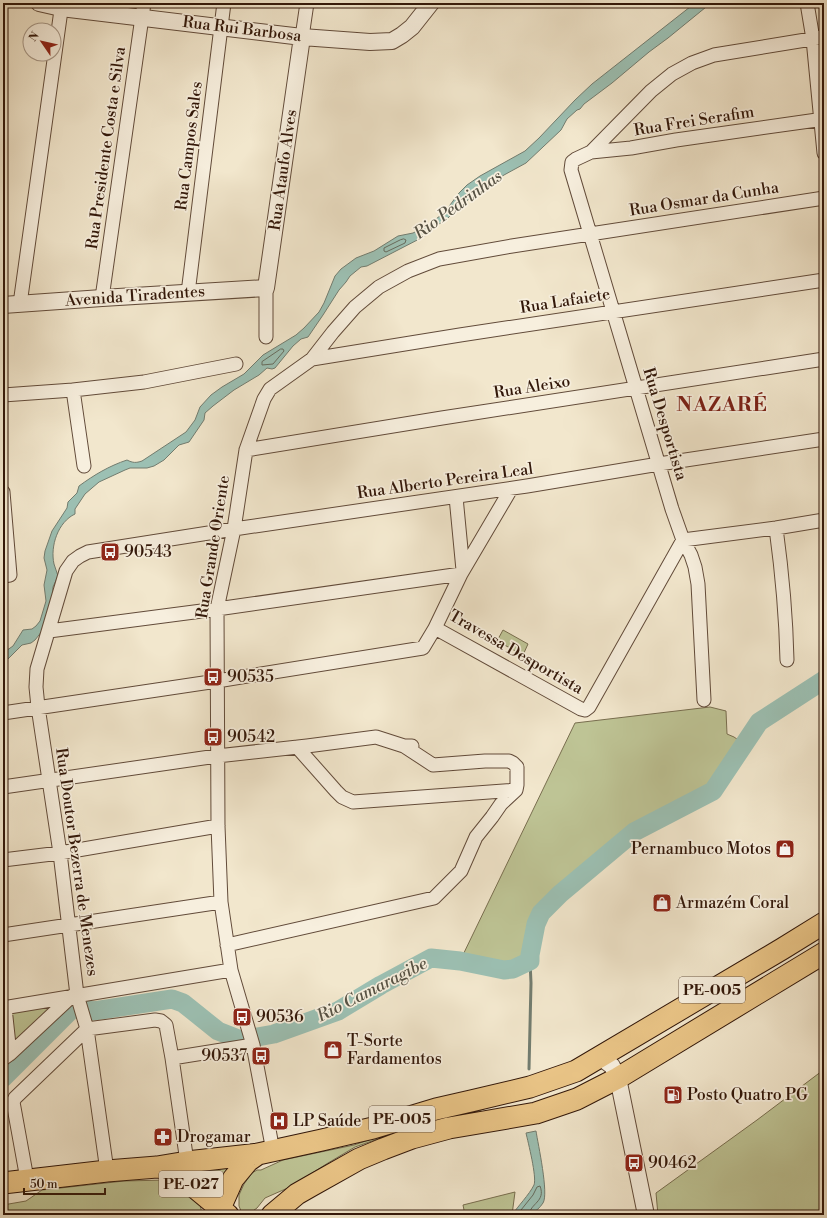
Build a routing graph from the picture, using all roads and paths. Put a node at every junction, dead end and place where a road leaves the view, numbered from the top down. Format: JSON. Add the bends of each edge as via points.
{"nodes":[{"id":1,"x":39,"y":3,"type":"edge"},
{"id":2,"x":224,"y":3,"type":"edge"},
{"id":3,"x":307,"y":3,"type":"edge"},
{"id":4,"x":431,"y":3,"type":"edge"},
{"id":5,"x":808,"y":3,"type":"edge"},
{"id":6,"x":62,"y":5,"type":"edge"},
{"id":7,"x":143,"y":10,"type":"edge"},
{"id":8,"x":221,"y":27,"type":"junction"},
{"id":9,"x":302,"y":37,"type":"junction"},
{"id":10,"x":818,"y":38,"type":"edge"},
{"id":11,"x":823,"y":119,"type":"edge"},
{"id":12,"x":591,"y":152,"type":"junction"},
{"id":13,"x":824,"y":153,"type":"edge"},
{"id":14,"x":572,"y":162,"type":"joint"},
{"id":15,"x":824,"y":198,"type":"edge"},
{"id":16,"x":590,"y":234,"type":"junction"},
{"id":17,"x":824,"y":280,"type":"edge"},
{"id":18,"x":266,"y":288,"type":"junction"},
{"id":19,"x":188,"y":293,"type":"junction"},
{"id":20,"x":102,"y":298,"type":"junction"},
{"id":21,"x":20,"y":304,"type":"junction"},
{"id":22,"x":3,"y":305,"type":"edge"},
{"id":23,"x":613,"y":311,"type":"junction"},
{"id":24,"x":266,"y":337,"type":"dead end"},
{"id":25,"x":312,"y":359,"type":"junction"},
{"id":26,"x":824,"y":359,"type":"edge"},
{"id":27,"x":236,"y":364,"type":"dead end"},
{"id":28,"x":636,"y":388,"type":"junction"},
{"id":29,"x":73,"y":390,"type":"junction"},
{"id":30,"x":3,"y":395,"type":"edge"},
{"id":31,"x":824,"y":440,"type":"edge"},
{"id":32,"x":246,"y":450,"type":"junction"},
{"id":33,"x":660,"y":464,"type":"junction"},
{"id":34,"x":84,"y":466,"type":"dead end"},
{"id":35,"x":511,"y":489,"type":"junction"},
{"id":36,"x":3,"y":492,"type":"edge"},
{"id":37,"x":456,"y":497,"type":"junction"},
{"id":38,"x":824,"y":520,"type":"edge"},
{"id":39,"x":776,"y":528,"type":"junction"},
{"id":40,"x":234,"y":529,"type":"junction"},
{"id":41,"x":683,"y":540,"type":"junction"},
{"id":42,"x":73,"y":561,"type":"joint"},
{"id":43,"x":462,"y":572,"type":"junction"},
{"id":44,"x":6,"y":575,"type":"edge"},
{"id":45,"x":217,"y":609,"type":"junction"},
{"id":46,"x":434,"y":628,"type":"junction"},
{"id":47,"x":49,"y":631,"type":"junction"},
{"id":48,"x":787,"y":660,"type":"dead end"},
{"id":49,"x":217,"y":682,"type":"junction"},
{"id":50,"x":704,"y":700,"type":"dead end"},
{"id":51,"x":38,"y":708,"type":"junction"},
{"id":52,"x":3,"y":713,"type":"edge"},
{"id":53,"x":297,"y":747,"type":"junction"},
{"id":54,"x":217,"y":756,"type":"junction"},
{"id":55,"x":49,"y":780,"type":"junction"},
{"id":56,"x":3,"y":787,"type":"edge"},
{"id":57,"x":516,"y":790,"type":"junction"},
{"id":58,"x":218,"y":826,"type":"junction"},
{"id":59,"x":60,"y":853,"type":"junction"},
{"id":60,"x":3,"y":860,"type":"edge"},
{"id":61,"x":221,"y":902,"type":"junction"},
{"id":62,"x":824,"y":922,"type":"edge"},
{"id":63,"x":69,"y":925,"type":"junction"},
{"id":64,"x":3,"y":935,"type":"edge"},
{"id":65,"x":227,"y":945,"type":"junction"},
{"id":66,"x":824,"y":953,"type":"edge"},
{"id":67,"x":231,"y":970,"type":"junction"},
{"id":68,"x":78,"y":1002,"type":"junction"},
{"id":69,"x":4,"y":1008,"type":"edge"},
{"id":70,"x":87,"y":1029,"type":"junction"},
{"id":71,"x":251,"y":1039,"type":"junction"},
{"id":72,"x":7,"y":1056,"type":"edge"},
{"id":73,"x":600,"y":1057,"type":"junction"},
{"id":74,"x":172,"y":1058,"type":"junction"},
{"id":75,"x":618,"y":1078,"type":"junction"},
{"id":76,"x":266,"y":1153,"type":"junction"},
{"id":77,"x":187,"y":1162,"type":"junction"},
{"id":78,"x":158,"y":1167,"type":"junction"},
{"id":79,"x":107,"y":1171,"type":"junction"},
{"id":80,"x":27,"y":1179,"type":"junction"},
{"id":81,"x":3,"y":1183,"type":"edge"},
{"id":82,"x":221,"y":1213,"type":"edge"},
{"id":83,"x":272,"y":1215,"type":"edge"},
{"id":84,"x":646,"y":1215,"type":"edge"}],
"edges":[{"from":1,"to":6,"type":"street","name":"Rua Rui Barbosa"},
{"from":2,"to":8,"type":"street","name":"Rua Campos Sales"},
{"from":3,"to":9,"type":"street","name":"Rua Ataufo Alves"},
{"from":4,"to":9,"type":"street","name":"Rua Rui Barbosa","via":[[412,28],[392,41]]},
{"from":5,"to":10,"type":"street"},
{"from":6,"to":7,"type":"street","name":"Rua Rui Barbosa"},
{"from":6,"to":21,"type":"street"},
{"from":7,"to":8,"type":"street","name":"Rua Rui Barbosa"},
{"from":7,"to":20,"type":"street","name":"Rua Presidente Costa e Silva"},
{"from":8,"to":9,"type":"street","name":"Rua Rui Barbosa"},
{"from":8,"to":19,"type":"street","name":"Rua Campos Sales"},
{"from":9,"to":18,"type":"street","name":"Rua Ataufo Alves"},
{"from":10,"to":11,"type":"street"},
{"from":10,"to":12,"type":"street","via":[[714,55],[692,63],[672,74],[651,91]]},
{"from":11,"to":12,"type":"street","name":"Rua Frei Serafim"},
{"from":11,"to":13,"type":"street"},
{"from":12,"to":14,"type":"street","name":"Rua Frei Serafim"},
{"from":14,"to":16,"type":"street","name":"Rua Desportista","via":[[571,170]]},
{"from":15,"to":16,"type":"street","name":"Rua Osmar da Cunha"},
{"from":16,"to":23,"type":"street","name":"Rua Desportista"},
{"from":16,"to":25,"type":"street","name":"Rua Grande Oriente","via":[[439,259],[408,271],[380,287],[356,307]]},
{"from":17,"to":23,"type":"street","name":"Rua Lafaiete"},
{"from":18,"to":19,"type":"street","name":"Avenida Tiradentes"},
{"from":18,"to":24,"type":"street","name":"Rua Ataufo Alves"},
{"from":19,"to":20,"type":"street","name":"Avenida Tiradentes"},
{"from":20,"to":21,"type":"street","name":"Avenida Tiradentes"},
{"from":21,"to":22,"type":"street","name":"Avenida Tiradentes"},
{"from":23,"to":25,"type":"street","name":"Rua Lafaiete"},
{"from":23,"to":28,"type":"street","name":"Rua Desportista"},
{"from":25,"to":32,"type":"street","name":"Rua Grande Oriente","via":[[270,389]]},
{"from":26,"to":28,"type":"street","name":"Rua Aleixo"},
{"from":27,"to":29,"type":"street","via":[[144,382]]},
{"from":28,"to":32,"type":"street","name":"Rua Aleixo"},
{"from":28,"to":33,"type":"street","name":"Rua Desportista"},
{"from":29,"to":30,"type":"street"},
{"from":29,"to":34,"type":"street"},
{"from":31,"to":33,"type":"street","name":"Rua Alberto Pereira Leal"},
{"from":32,"to":40,"type":"street","name":"Rua Grande Oriente"},
{"from":33,"to":35,"type":"street","name":"Rua Alberto Pereira Leal"},
{"from":33,"to":41,"type":"street","name":"Rua Desportista"},
{"from":35,"to":37,"type":"street","name":"Rua Alberto Pereira Leal"},
{"from":35,"to":43,"type":"street","name":"Travessa Desportista"},
{"from":36,"to":44,"type":"street"},
{"from":37,"to":40,"type":"street","name":"Rua Alberto Pereira Leal"},
{"from":37,"to":43,"type":"street"},
{"from":38,"to":39,"type":"street"},
{"from":39,"to":41,"type":"street"},
{"from":39,"to":48,"type":"street","via":[[786,616]]},
{"from":40,"to":42,"type":"street","name":"Rua Alberto Pereira Leal","via":[[88,552]]},
{"from":40,"to":45,"type":"street","name":"Rua Grande Oriente"},
{"from":41,"to":46,"type":"street","name":"Travessa Desportista","via":[[585,710]]},
{"from":41,"to":50,"type":"street","name":"Rua Desportista","via":[[696,567]]},
{"from":42,"to":47,"type":"street","name":"Rua Doutor Bezerra de Menezes","via":[[66,571]]},
{"from":43,"to":45,"type":"street"},
{"from":43,"to":46,"type":"street","name":"Travessa Desportista"},
{"from":45,"to":47,"type":"street"},
{"from":45,"to":49,"type":"street","name":"Rua Grande Oriente"},
{"from":46,"to":49,"type":"street","via":[[423,648]]},
{"from":47,"to":51,"type":"street","name":"Rua Doutor Bezerra de Menezes","via":[[37,669]]},
{"from":49,"to":51,"type":"street"},
{"from":49,"to":54,"type":"street","name":"Rua Grande Oriente"},
{"from":51,"to":52,"type":"street"},
{"from":51,"to":55,"type":"street","name":"Rua Doutor Bezerra de Menezes"},
{"from":53,"to":54,"type":"street"},
{"from":53,"to":57,"type":"street","via":[[342,797],[352,802]]},
{"from":53,"to":57,"type":"street","via":[[376,737],[408,746],[433,765],[485,760],[509,761],[516,767]]},
{"from":54,"to":55,"type":"street"},
{"from":54,"to":58,"type":"street","name":"Rua Grande Oriente"},
{"from":55,"to":56,"type":"street"},
{"from":55,"to":59,"type":"street","name":"Rua Doutor Bezerra de Menezes"},
{"from":57,"to":65,"type":"street","via":[[501,804],[476,837],[461,871],[434,898]]},
{"from":58,"to":59,"type":"street"},
{"from":58,"to":61,"type":"street","name":"Rua Grande Oriente"},
{"from":59,"to":60,"type":"street"},
{"from":59,"to":63,"type":"street","name":"Rua Doutor Bezerra de Menezes"},
{"from":61,"to":63,"type":"street"},
{"from":61,"to":65,"type":"street","name":"Rua Grande Oriente"},
{"from":62,"to":73,"type":"main road","number":"PE-005"},
{"from":63,"to":64,"type":"street"},
{"from":63,"to":68,"type":"street","name":"Rua Doutor Bezerra de Menezes"},
{"from":65,"to":67,"type":"street","name":"Rua Grande Oriente"},
{"from":66,"to":75,"type":"main road","number":"PE-005"},
{"from":67,"to":68,"type":"street"},
{"from":67,"to":71,"type":"street","name":"Rua Grande Oriente"},
{"from":68,"to":69,"type":"street"},
{"from":68,"to":70,"type":"street","name":"Rua Doutor Bezerra de Menezes"},
{"from":68,"to":72,"type":"street"},
{"from":69,"to":72,"type":"street"},
{"from":70,"to":74,"type":"street","via":[[162,1021],[166,1025]]},
{"from":70,"to":79,"type":"street","name":"Rua Doutor Bezerra de Menezes"},
{"from":70,"to":80,"type":"street","via":[[14,1098]]},
{"from":71,"to":74,"type":"street"},
{"from":71,"to":76,"type":"street","name":"Rua Grande Oriente"},
{"from":73,"to":75,"type":"street","via":[[612,1066]]},
{"from":73,"to":76,"type":"main road","number":"PE-005","via":[[576,1071],[530,1087]]},
{"from":74,"to":77,"type":"street"},
{"from":75,"to":83,"type":"main road","number":"PE-005","via":[[577,1099],[536,1113],[449,1128],[383,1149],[359,1159],[297,1194]]},
{"from":75,"to":84,"type":"street"},
{"from":76,"to":77,"type":"main road","number":"PE-027"},
{"from":76,"to":82,"type":"main road","number":"PE-005","via":[[248,1161],[233,1179]]},
{"from":77,"to":78,"type":"main road","number":"PE-027"},
{"from":78,"to":79,"type":"main road","number":"PE-027"},
{"from":78,"to":82,"type":"main road","number":"PE-027","via":[[182,1177]]},
{"from":79,"to":80,"type":"main road","number":"PE-027"},
{"from":80,"to":81,"type":"main road","number":"PE-027"}]}
